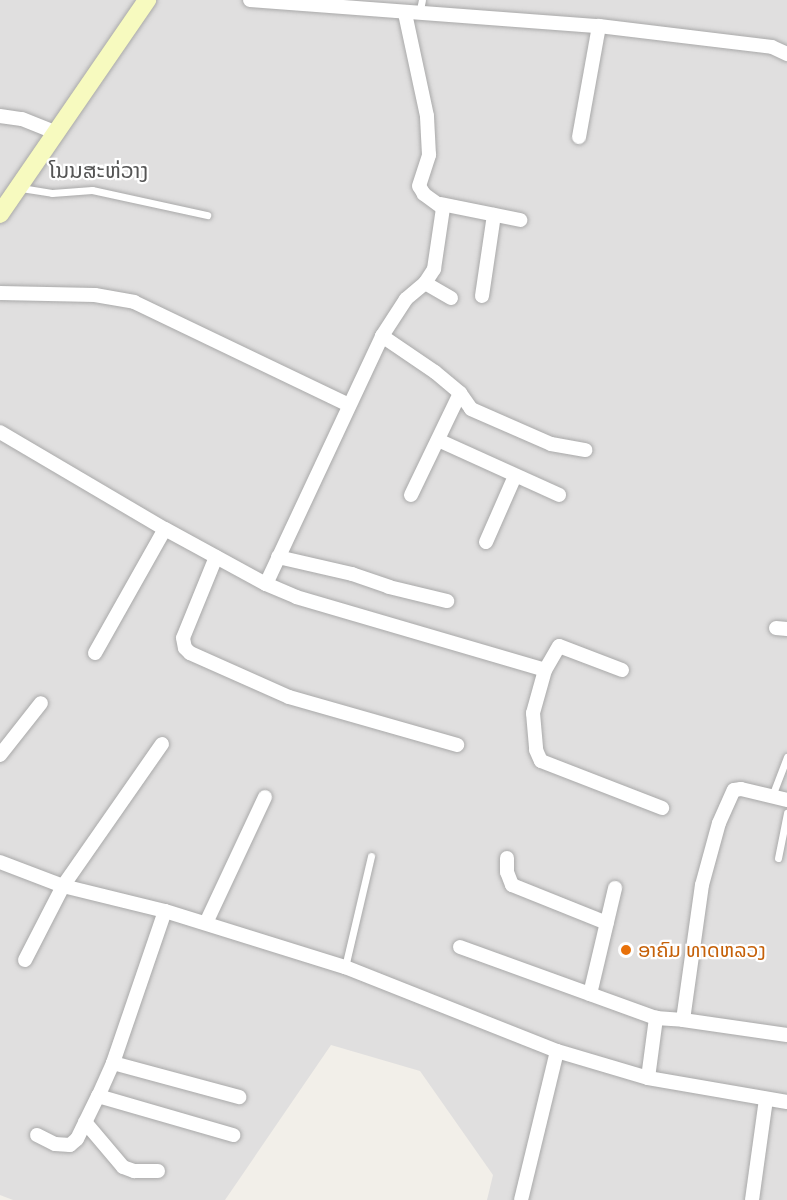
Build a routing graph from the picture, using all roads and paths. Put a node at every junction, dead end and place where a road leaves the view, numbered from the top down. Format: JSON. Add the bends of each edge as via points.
{"nodes":[{"id":1,"x":147,"y":0,"type":"edge"},
{"id":2,"x":250,"y":0,"type":"edge"},
{"id":3,"x":422,"y":0,"type":"edge"},
{"id":4,"x":412,"y":14,"type":"junction"},
{"id":5,"x":599,"y":26,"type":"junction"},
{"id":6,"x":787,"y":54,"type":"edge"},
{"id":7,"x":0,"y":116,"type":"edge"},
{"id":8,"x":54,"y":132,"type":"junction"},
{"id":9,"x":579,"y":137,"type":"dead end"},
{"id":10,"x":18,"y":188,"type":"junction"},
{"id":11,"x":441,"y":204,"type":"junction"},
{"id":12,"x":0,"y":214,"type":"edge"},
{"id":13,"x":207,"y":215,"type":"dead end"},
{"id":14,"x":494,"y":215,"type":"junction"},
{"id":15,"x":520,"y":219,"type":"dead end"},
{"id":16,"x":424,"y":283,"type":"junction"},
{"id":17,"x":0,"y":292,"type":"edge"},
{"id":18,"x":482,"y":296,"type":"dead end"},
{"id":19,"x":451,"y":298,"type":"dead end"},
{"id":20,"x":382,"y":336,"type":"junction"},
{"id":21,"x":460,"y":393,"type":"junction"},
{"id":22,"x":349,"y":405,"type":"junction"},
{"id":23,"x":0,"y":432,"type":"edge"},
{"id":24,"x":438,"y":440,"type":"junction"},
{"id":25,"x":585,"y":450,"type":"dead end"},
{"id":26,"x":515,"y":476,"type":"junction"},
{"id":27,"x":411,"y":495,"type":"dead end"},
{"id":28,"x":559,"y":495,"type":"dead end"},
{"id":29,"x":165,"y":529,"type":"junction"},
{"id":30,"x":486,"y":542,"type":"dead end"},
{"id":31,"x":216,"y":557,"type":"junction"},
{"id":32,"x":278,"y":557,"type":"junction"},
{"id":33,"x":266,"y":584,"type":"junction"},
{"id":34,"x":447,"y":601,"type":"dead end"},
{"id":35,"x":95,"y":653,"type":"dead end"},
{"id":36,"x":545,"y":670,"type":"junction"},
{"id":37,"x":622,"y":670,"type":"dead end"},
{"id":38,"x":41,"y":703,"type":"dead end"},
{"id":39,"x":162,"y":744,"type":"dead end"},
{"id":40,"x":457,"y":745,"type":"dead end"},
{"id":41,"x":0,"y":755,"type":"edge"},
{"id":42,"x":787,"y":757,"type":"edge"},
{"id":43,"x":772,"y":796,"type":"junction"},
{"id":44,"x":265,"y":797,"type":"dead end"},
{"id":45,"x":787,"y":800,"type":"edge"},
{"id":46,"x":662,"y":808,"type":"dead end"},
{"id":47,"x":787,"y":813,"type":"edge"},
{"id":48,"x":371,"y":856,"type":"dead end"},
{"id":49,"x":507,"y":858,"type":"dead end"},
{"id":50,"x":778,"y":858,"type":"dead end"},
{"id":51,"x":0,"y":862,"type":"edge"},
{"id":52,"x":63,"y":886,"type":"junction"},
{"id":53,"x":615,"y":888,"type":"dead end"},
{"id":54,"x":165,"y":911,"type":"junction"},
{"id":55,"x":206,"y":923,"type":"junction"},
{"id":56,"x":607,"y":923,"type":"junction"},
{"id":57,"x":460,"y":947,"type":"dead end"},
{"id":58,"x":25,"y":960,"type":"dead end"},
{"id":59,"x":345,"y":967,"type":"junction"},
{"id":60,"x":590,"y":994,"type":"junction"},
{"id":61,"x":656,"y":1018,"type":"junction"},
{"id":62,"x":683,"y":1020,"type":"junction"},
{"id":63,"x":787,"y":1034,"type":"edge"},
{"id":64,"x":557,"y":1051,"type":"junction"},
{"id":65,"x":113,"y":1063,"type":"junction"},
{"id":66,"x":648,"y":1078,"type":"junction"},
{"id":67,"x":98,"y":1096,"type":"junction"},
{"id":68,"x":239,"y":1097,"type":"dead end"},
{"id":69,"x":766,"y":1099,"type":"junction"},
{"id":70,"x":787,"y":1102,"type":"edge"},
{"id":71,"x":86,"y":1122,"type":"junction"},
{"id":72,"x":37,"y":1135,"type":"dead end"},
{"id":73,"x":232,"y":1135,"type":"dead end"},
{"id":74,"x":158,"y":1171,"type":"dead end"},
{"id":75,"x":521,"y":1200,"type":"edge"},
{"id":76,"x":752,"y":1200,"type":"edge"}],
"edges":[{"from":1,"to":8,"type":"main road"},
{"from":2,"to":4,"type":"street"},
{"from":3,"to":4,"type":"lane"},
{"from":4,"to":5,"type":"street"},
{"from":4,"to":11,"type":"street","via":[[429,155],[418,186]]},
{"from":5,"to":6,"type":"street","via":[[772,47]]},
{"from":5,"to":9,"type":"street"},
{"from":7,"to":8,"type":"street","via":[[22,119]]},
{"from":8,"to":10,"type":"main road"},
{"from":10,"to":12,"type":"main road"},
{"from":10,"to":13,"type":"lane","via":[[52,193],[92,190]]},
{"from":11,"to":14,"type":"street"},
{"from":11,"to":16,"type":"street","via":[[434,269]]},
{"from":14,"to":15,"type":"street"},
{"from":14,"to":18,"type":"street"},
{"from":16,"to":19,"type":"street"},
{"from":16,"to":20,"type":"street","via":[[406,298]]},
{"from":17,"to":22,"type":"street","via":[[95,294],[134,302]]},
{"from":20,"to":21,"type":"street"},
{"from":20,"to":22,"type":"street"},
{"from":21,"to":24,"type":"street"},
{"from":21,"to":25,"type":"street","via":[[471,409],[551,444]]},
{"from":22,"to":32,"type":"street"},
{"from":23,"to":29,"type":"street"},
{"from":24,"to":26,"type":"street"},
{"from":24,"to":27,"type":"street"},
{"from":26,"to":28,"type":"street"},
{"from":26,"to":30,"type":"street"},
{"from":29,"to":31,"type":"street"},
{"from":29,"to":35,"type":"street"},
{"from":31,"to":33,"type":"street"},
{"from":31,"to":40,"type":"street","via":[[183,638],[190,653],[289,697]]},
{"from":32,"to":33,"type":"street"},
{"from":32,"to":34,"type":"street"},
{"from":33,"to":36,"type":"street","via":[[296,597]]},
{"from":36,"to":37,"type":"street","via":[[559,646]]},
{"from":36,"to":46,"type":"street","via":[[533,713],[536,750],[541,761]]},
{"from":38,"to":41,"type":"street"},
{"from":39,"to":52,"type":"street"},
{"from":42,"to":43,"type":"lane"},
{"from":43,"to":45,"type":"street"},
{"from":43,"to":62,"type":"street","via":[[737,789],[719,823],[702,885]]},
{"from":44,"to":55,"type":"street"},
{"from":47,"to":50,"type":"lane"},
{"from":48,"to":59,"type":"lane"},
{"from":49,"to":56,"type":"street","via":[[512,885]]},
{"from":51,"to":52,"type":"street"},
{"from":52,"to":54,"type":"street"},
{"from":52,"to":58,"type":"street"},
{"from":53,"to":56,"type":"street"},
{"from":54,"to":55,"type":"street"},
{"from":54,"to":65,"type":"street"},
{"from":55,"to":59,"type":"street"},
{"from":56,"to":60,"type":"street"},
{"from":57,"to":60,"type":"street"},
{"from":59,"to":64,"type":"street"},
{"from":60,"to":61,"type":"street"},
{"from":61,"to":62,"type":"street"},
{"from":61,"to":66,"type":"street"},
{"from":62,"to":63,"type":"street"},
{"from":64,"to":66,"type":"street"},
{"from":64,"to":75,"type":"street"},
{"from":65,"to":67,"type":"street"},
{"from":65,"to":68,"type":"street"},
{"from":66,"to":69,"type":"street"},
{"from":67,"to":71,"type":"street"},
{"from":67,"to":73,"type":"street"},
{"from":69,"to":70,"type":"street"},
{"from":69,"to":76,"type":"street"},
{"from":71,"to":72,"type":"street","via":[[70,1145],[55,1144]]},
{"from":71,"to":74,"type":"street","via":[[123,1167]]}]}
